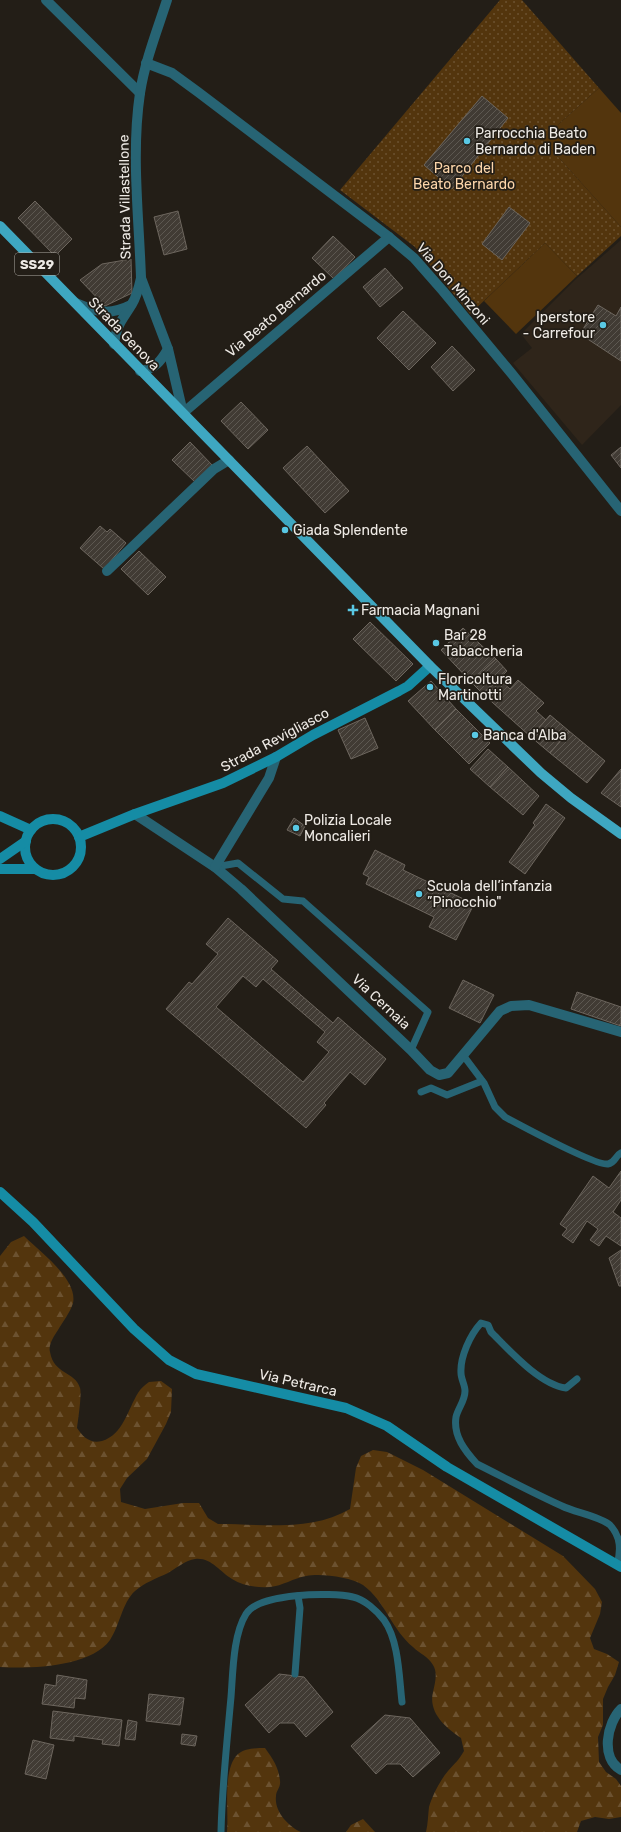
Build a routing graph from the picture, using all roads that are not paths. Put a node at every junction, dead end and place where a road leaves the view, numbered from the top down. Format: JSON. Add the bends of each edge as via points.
{"nodes":[{"id":1,"x":46,"y":0,"type":"edge"},
{"id":2,"x":167,"y":0,"type":"edge"},
{"id":3,"x":146,"y":63,"type":"junction"},
{"id":4,"x":140,"y":93,"type":"junction"},
{"id":5,"x":0,"y":226,"type":"edge"},
{"id":6,"x":389,"y":237,"type":"junction"},
{"id":7,"x":141,"y":278,"type":"junction"},
{"id":8,"x":74,"y":302,"type":"junction"},
{"id":9,"x":132,"y":304,"type":"junction"},
{"id":10,"x":114,"y":344,"type":"junction"},
{"id":11,"x":168,"y":349,"type":"junction"},
{"id":12,"x":140,"y":371,"type":"junction"},
{"id":13,"x":183,"y":413,"type":"junction"},
{"id":14,"x":229,"y":460,"type":"junction"},
{"id":15,"x":621,"y":511,"type":"edge"},
{"id":16,"x":107,"y":571,"type":"dead end"},
{"id":17,"x":432,"y":669,"type":"junction"},
{"id":18,"x":276,"y":757,"type":"junction"},
{"id":19,"x":135,"y":814,"type":"junction"},
{"id":20,"x":0,"y":816,"type":"edge"},
{"id":21,"x":31,"y":830,"type":"junction"},
{"id":22,"x":621,"y":834,"type":"edge"},
{"id":23,"x":79,"y":837,"type":"junction"},
{"id":24,"x":26,"y":841,"type":"junction"},
{"id":25,"x":0,"y":859,"type":"edge"},
{"id":26,"x":215,"y":867,"type":"junction"},
{"id":27,"x":0,"y":869,"type":"edge"},
{"id":28,"x":35,"y":869,"type":"junction"},
{"id":29,"x":621,"y":1032,"type":"edge"},
{"id":30,"x":411,"y":1050,"type":"junction"},
{"id":31,"x":463,"y":1055,"type":"junction"},
{"id":32,"x":482,"y":1081,"type":"junction"},
{"id":33,"x":421,"y":1092,"type":"dead end"},
{"id":34,"x":621,"y":1153,"type":"edge"},
{"id":35,"x":0,"y":1192,"type":"edge"},
{"id":36,"x":577,"y":1379,"type":"dead end"},
{"id":37,"x":619,"y":1566,"type":"edge"},
{"id":38,"x":298,"y":1596,"type":"junction"},
{"id":39,"x":295,"y":1674,"type":"dead end"},
{"id":40,"x":402,"y":1702,"type":"dead end"},
{"id":41,"x":621,"y":1709,"type":"edge"},
{"id":42,"x":621,"y":1770,"type":"edge"},
{"id":43,"x":221,"y":1832,"type":"edge"}],
"edges":[{"from":1,"to":4,"type":"street"},
{"from":2,"to":3,"type":"street","name":"Strada Villastellone"},
{"from":3,"to":4,"type":"street","name":"Strada Villastellone"},
{"from":3,"to":6,"type":"street","name":"Via Don Minzoni","via":[[172,73]]},
{"from":4,"to":7,"type":"street","name":"Strada Villastellone","via":[[136,153]]},
{"from":5,"to":8,"type":"main road","name":"Strada Genova","number":"SS29"},
{"from":6,"to":13,"type":"street","name":"Via Beato Bernardo"},
{"from":6,"to":15,"type":"street","name":"Via Don Minzoni","via":[[414,258],[448,297]]},
{"from":7,"to":9,"type":"street","name":"Strada Villastellone"},
{"from":7,"to":11,"type":"street","name":"Strada Villastellone"},
{"from":8,"to":9,"type":"street","via":[[106,313],[120,311]]},
{"from":8,"to":10,"type":"main road","name":"Strada Genova","number":"SS29"},
{"from":9,"to":10,"type":"street","name":"Strada Villastellone","via":[[118,324]]},
{"from":10,"to":12,"type":"main road","name":"Strada Genova","number":"SS29"},
{"from":11,"to":12,"type":"street","via":[[159,363],[148,370]]},
{"from":11,"to":13,"type":"street","name":"Strada Villastellone"},
{"from":12,"to":13,"type":"main road","name":"Strada Genova","number":"SS29"},
{"from":13,"to":14,"type":"main road","name":"Strada Genova","number":"SS29"},
{"from":14,"to":16,"type":"street","via":[[214,469]]},
{"from":14,"to":17,"type":"main road","name":"Strada Genova","number":"SS29"},
{"from":17,"to":18,"type":"street","name":"Strada Revigliasco","via":[[408,686]]},
{"from":17,"to":22,"type":"main road","name":"Strada Genova","via":[[541,773]]},
{"from":18,"to":19,"type":"street","name":"Strada Revigliasco","via":[[223,783]]},
{"from":18,"to":26,"type":"street","via":[[269,778]]},
{"from":19,"to":23,"type":"street","name":"Strada Revigliasco"},
{"from":19,"to":26,"type":"street","name":"Via Cernaia"},
{"from":20,"to":21,"type":"street"},
{"from":21,"to":23,"type":"street","via":[[41,822],[53,819],[69,824]]},
{"from":21,"to":24,"type":"street"},
{"from":23,"to":28,"type":"street","via":[[80,855],[70,870],[52,875]]},
{"from":24,"to":25,"type":"street"},
{"from":24,"to":28,"type":"street","via":[[26,856]]},
{"from":26,"to":30,"type":"street","name":"Via Cernaia"},
{"from":26,"to":30,"type":"lane","via":[[238,863],[283,899],[303,901],[428,1012]]},
{"from":27,"to":28,"type":"street"},
{"from":29,"to":31,"type":"street","name":"Via Cernaia","via":[[529,1005],[511,1006],[500,1011]]},
{"from":30,"to":31,"type":"street","name":"Via Cernaia","via":[[430,1070],[439,1075],[448,1073]]},
{"from":31,"to":32,"type":"lane"},
{"from":32,"to":33,"type":"lane","via":[[448,1095],[431,1088]]},
{"from":32,"to":34,"type":"lane","via":[[495,1107],[505,1117],[587,1158],[606,1164],[613,1162]]},
{"from":35,"to":37,"type":"street","name":"Via Petrarca","via":[[134,1329],[169,1360],[196,1374],[346,1408],[387,1426],[447,1467]]},
{"from":36,"to":37,"type":"lane","via":[[566,1388],[558,1387],[524,1365],[491,1332],[488,1325],[481,1323],[476,1328],[461,1360],[461,1375],[466,1389],[456,1417],[459,1440],[477,1464],[562,1506],[609,1524],[618,1536],[620,1544]]},
{"from":38,"to":39,"type":"lane","via":[[300,1608]]},
{"from":38,"to":40,"type":"lane","via":[[353,1597],[364,1602],[381,1616],[393,1638]]},
{"from":38,"to":43,"type":"lane","via":[[270,1599],[255,1606],[246,1613],[241,1624],[235,1657],[222,1791]]},
{"from":41,"to":42,"type":"street","via":[[611,1725],[608,1745],[609,1756]]}]}
